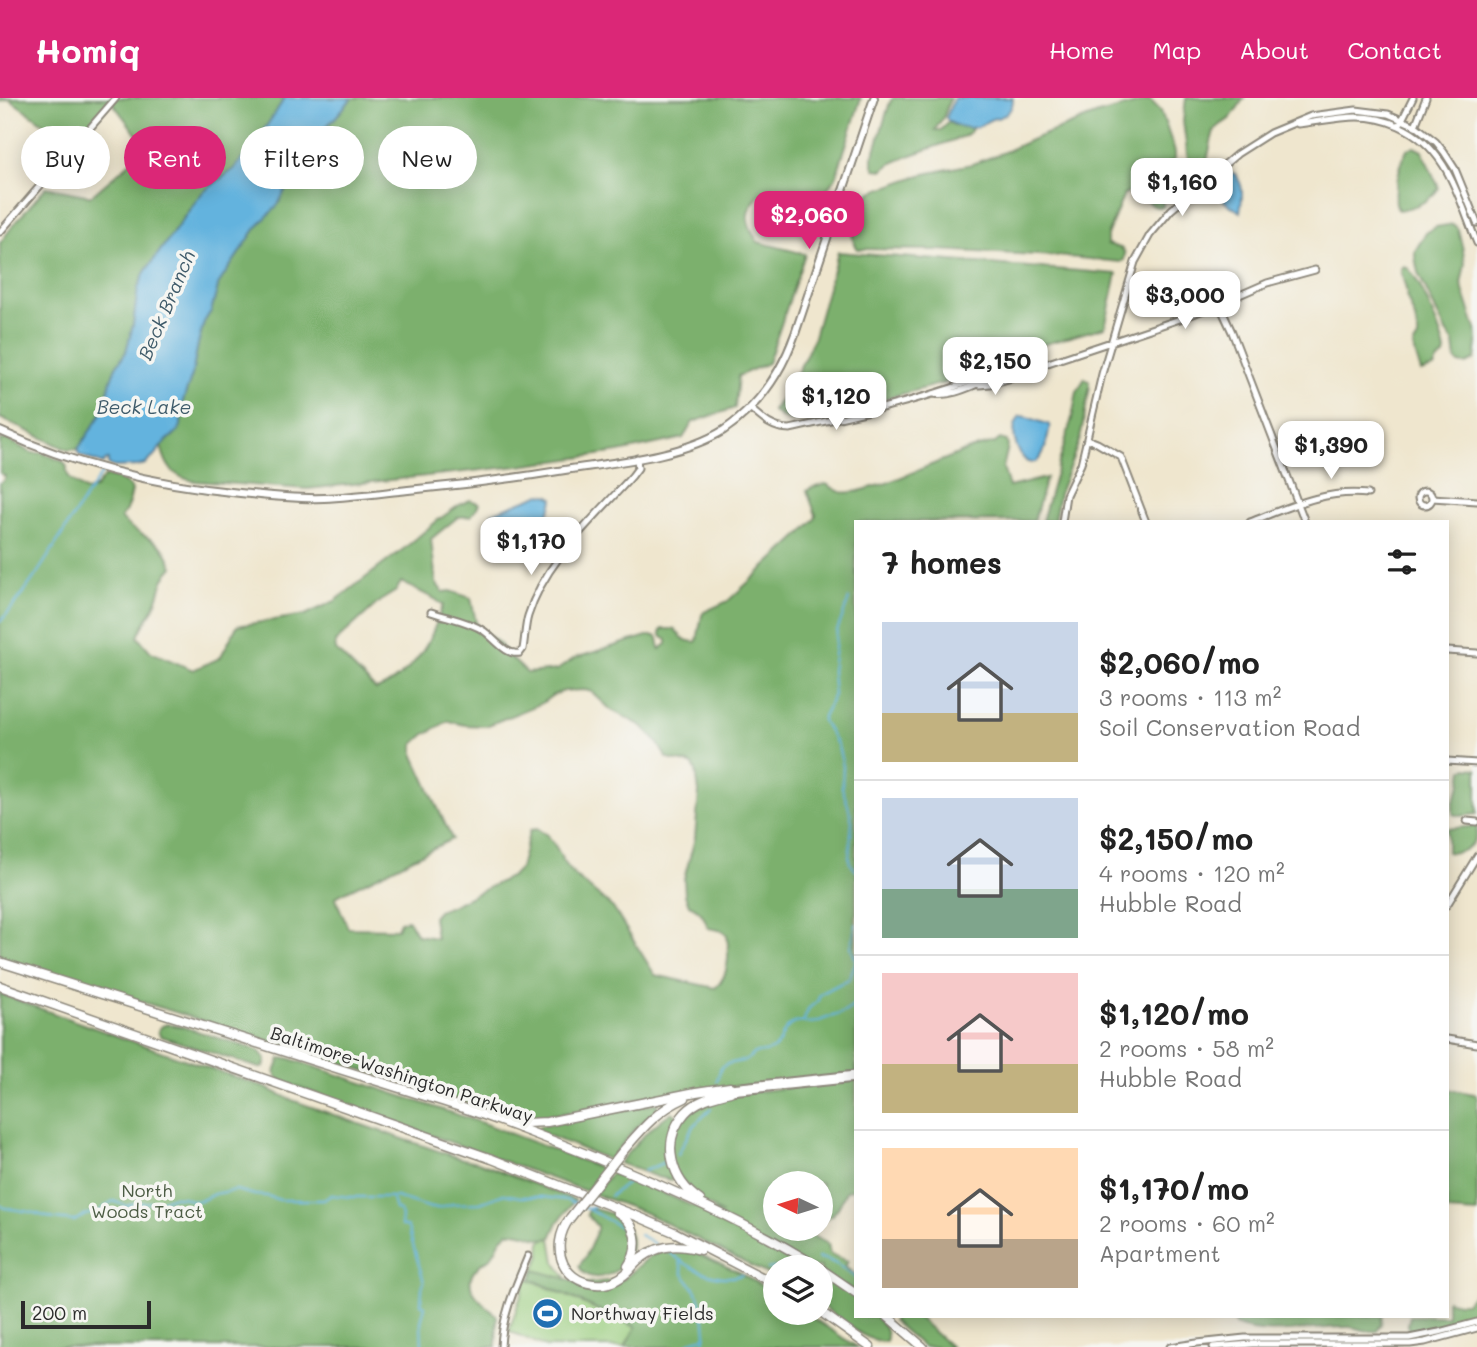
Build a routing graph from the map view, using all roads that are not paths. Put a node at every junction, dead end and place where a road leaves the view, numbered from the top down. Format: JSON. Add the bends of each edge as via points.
{"nodes":[{"id":1,"x":116,"y":98,"type":"edge"},
{"id":2,"x":874,"y":98,"type":"edge"},
{"id":3,"x":1413,"y":98,"type":"edge"},
{"id":4,"x":1426,"y":98,"type":"edge"},
{"id":5,"x":1402,"y":119,"type":"junction"},
{"id":6,"x":1292,"y":124,"type":"junction"},
{"id":7,"x":1399,"y":126,"type":"junction"},
{"id":8,"x":1414,"y":129,"type":"junction"},
{"id":9,"x":1477,"y":201,"type":"edge"},
{"id":10,"x":1470,"y":204,"type":"junction"},
{"id":11,"x":1462,"y":207,"type":"junction"},
{"id":12,"x":1477,"y":223,"type":"edge"},
{"id":13,"x":0,"y":232,"type":"edge"},
{"id":14,"x":1477,"y":243,"type":"edge"},
{"id":15,"x":1315,"y":270,"type":"dead end"},
{"id":16,"x":1219,"y":304,"type":"junction"},
{"id":17,"x":1111,"y":342,"type":"junction"},
{"id":18,"x":1045,"y":364,"type":"junction"},
{"id":19,"x":1014,"y":374,"type":"junction"},
{"id":20,"x":972,"y":385,"type":"junction"},
{"id":21,"x":931,"y":393,"type":"junction"},
{"id":22,"x":751,"y":409,"type":"junction"},
{"id":23,"x":0,"y":431,"type":"edge"},
{"id":24,"x":1087,"y":439,"type":"junction"},
{"id":25,"x":637,"y":458,"type":"junction"},
{"id":26,"x":1368,"y":494,"type":"dead end"},
{"id":27,"x":1432,"y":498,"type":"dead end"},
{"id":28,"x":1477,"y":501,"type":"edge"},
{"id":29,"x":1298,"y":503,"type":"junction"},
{"id":30,"x":1062,"y":520,"type":"edge"},
{"id":31,"x":1145,"y":520,"type":"edge"},
{"id":32,"x":1255,"y":520,"type":"edge"},
{"id":33,"x":1304,"y":520,"type":"edge"},
{"id":34,"x":431,"y":612,"type":"dead end"},
{"id":35,"x":1449,"y":651,"type":"edge"},
{"id":36,"x":1477,"y":653,"type":"edge"},
{"id":37,"x":1449,"y":761,"type":"edge"},
{"id":38,"x":1477,"y":763,"type":"edge"},
{"id":39,"x":1467,"y":821,"type":"dead end"},
{"id":40,"x":1477,"y":822,"type":"edge"},
{"id":41,"x":1477,"y":856,"type":"edge"},
{"id":42,"x":1449,"y":902,"type":"edge"},
{"id":43,"x":0,"y":962,"type":"edge"},
{"id":44,"x":0,"y":986,"type":"edge"},
{"id":45,"x":1449,"y":1039,"type":"edge"},
{"id":46,"x":1477,"y":1044,"type":"edge"},
{"id":47,"x":854,"y":1076,"type":"edge"},
{"id":48,"x":730,"y":1089,"type":"junction"},
{"id":49,"x":468,"y":1108,"type":"junction"},
{"id":50,"x":596,"y":1200,"type":"junction"},
{"id":51,"x":727,"y":1215,"type":"junction"},
{"id":52,"x":560,"y":1238,"type":"junction"},
{"id":53,"x":714,"y":1252,"type":"junction"},
{"id":54,"x":796,"y":1255,"type":"edge"},
{"id":55,"x":528,"y":1256,"type":"dead end"},
{"id":56,"x":833,"y":1277,"type":"edge"},
{"id":57,"x":763,"y":1278,"type":"edge"},
{"id":58,"x":854,"y":1292,"type":"edge"},
{"id":59,"x":889,"y":1318,"type":"edge"},
{"id":60,"x":833,"y":1321,"type":"edge"},
{"id":61,"x":1477,"y":1322,"type":"edge"},
{"id":62,"x":1477,"y":1328,"type":"edge"},
{"id":63,"x":500,"y":1347,"type":"edge"},
{"id":64,"x":870,"y":1347,"type":"edge"},
{"id":65,"x":923,"y":1347,"type":"edge"},
{"id":66,"x":1170,"y":1347,"type":"edge"},
{"id":67,"x":1213,"y":1347,"type":"edge"}],
"edges":[{"from":1,"to":13,"type":"street"},
{"from":2,"to":22,"type":"main road","via":[[790,349]]},
{"from":3,"to":5,"type":"street"},
{"from":4,"to":8,"type":"street"},
{"from":5,"to":6,"type":"street","via":[[1356,110],[1311,116]]},
{"from":5,"to":7,"type":"street"},
{"from":5,"to":8,"type":"street"},
{"from":6,"to":7,"type":"street","via":[[1357,117]]},
{"from":6,"to":17,"type":"street","via":[[1237,153],[1160,222],[1135,261]]},
{"from":7,"to":8,"type":"street"},
{"from":8,"to":10,"type":"street","via":[[1436,142],[1450,160]]},
{"from":8,"to":11,"type":"street","via":[[1443,162]]},
{"from":9,"to":10,"type":"street"},
{"from":10,"to":11,"type":"street"},
{"from":10,"to":12,"type":"street"},
{"from":11,"to":14,"type":"street"},
{"from":15,"to":16,"type":"street","via":[[1267,283]]},
{"from":16,"to":17,"type":"street"},
{"from":16,"to":29,"type":"street"},
{"from":17,"to":18,"type":"street"},
{"from":17,"to":24,"type":"street"},
{"from":18,"to":19,"type":"street"},
{"from":18,"to":21,"type":"street","via":[[1027,359],[1008,362],[972,381]]},
{"from":19,"to":20,"type":"street"},
{"from":19,"to":20,"type":"street","via":[[990,384]]},
{"from":20,"to":21,"type":"street","via":[[947,395]]},
{"from":21,"to":22,"type":"street","via":[[790,429],[776,428]]},
{"from":22,"to":25,"type":"main road","via":[[705,440]]},
{"from":23,"to":25,"type":"main road","via":[[110,472],[215,491],[295,497],[338,497],[527,477]]},
{"from":24,"to":30,"type":"street","via":[[1066,495]]},
{"from":24,"to":31,"type":"street","via":[[1121,457]]},
{"from":25,"to":34,"type":"street","via":[[638,468],[632,476],[565,549],[542,583],[528,614],[520,653],[509,652],[477,627]]},
{"from":26,"to":29,"type":"street","via":[[1324,495]]},
{"from":27,"to":28,"type":"street"},
{"from":29,"to":32,"type":"street"},
{"from":29,"to":33,"type":"street"},
{"from":35,"to":36,"type":"street"},
{"from":37,"to":38,"type":"street"},
{"from":39,"to":40,"type":"street"},
{"from":41,"to":42,"type":"street"},
{"from":43,"to":49,"type":"highway","name":"Baltimore-Washington Parkway"},
{"from":44,"to":50,"type":"highway"},
{"from":45,"to":46,"type":"street"},
{"from":47,"to":48,"type":"street"},
{"from":48,"to":49,"type":"highway","via":[[536,1123]]},
{"from":48,"to":51,"type":"highway","via":[[685,1113],[671,1150],[686,1190]]},
{"from":48,"to":52,"type":"highway","bridge":true,"via":[[689,1101],[643,1128],[570,1218]]},
{"from":49,"to":51,"type":"highway","name":"Baltimore-Washington Parkway"},
{"from":50,"to":52,"type":"highway","via":[[624,1216],[632,1227],[635,1250],[628,1266],[608,1279],[585,1278],[568,1264]]},
{"from":50,"to":53,"type":"highway"},
{"from":51,"to":54,"type":"highway","name":"Baltimore-Washington Parkway"},
{"from":52,"to":53,"type":"highway","via":[[559,1253],[565,1267],[578,1279],[597,1284],[617,1281],[645,1256],[665,1247],[680,1245]]},
{"from":53,"to":57,"type":"highway"},
{"from":55,"to":63,"type":"street"},
{"from":56,"to":58,"type":"highway","name":"Baltimore-Washington Parkway"},
{"from":59,"to":65,"type":"highway"},
{"from":60,"to":64,"type":"highway"},
{"from":61,"to":66,"type":"street","via":[[1409,1338],[1245,1338]]},
{"from":62,"to":67,"type":"street","via":[[1410,1344]]}]}
